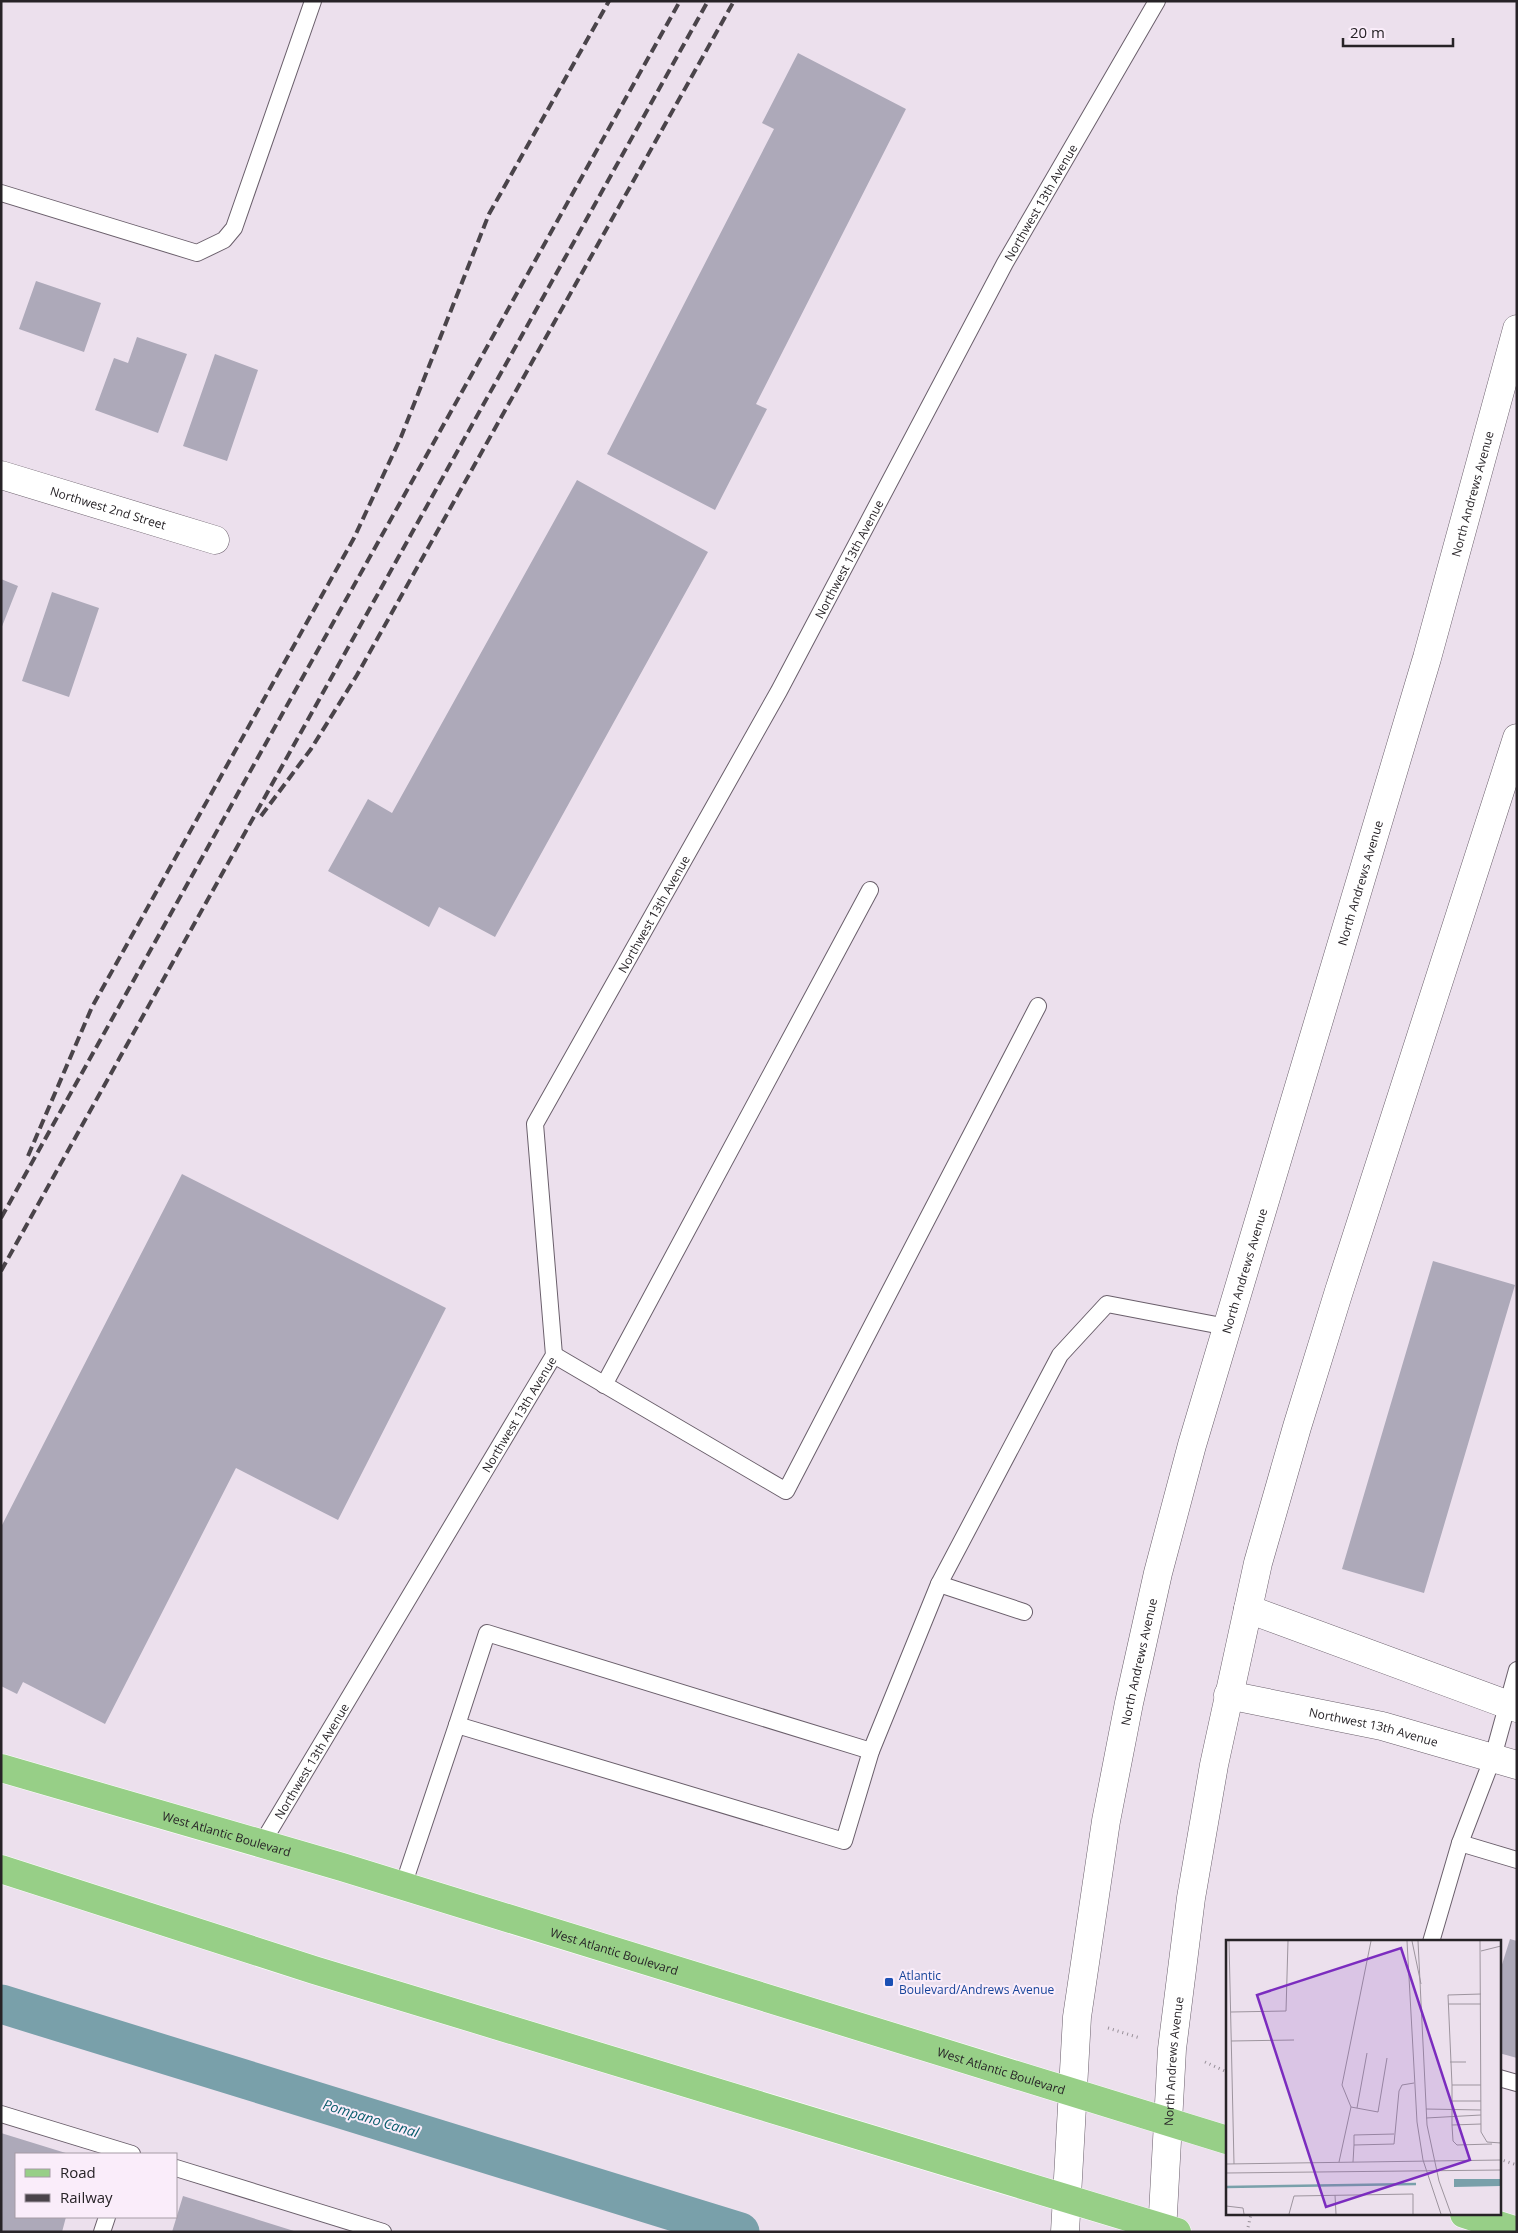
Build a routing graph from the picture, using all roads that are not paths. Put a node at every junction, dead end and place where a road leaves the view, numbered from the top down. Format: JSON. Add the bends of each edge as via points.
{"nodes":[{"id":1,"x":313,"y":1,"type":"edge"},
{"id":2,"x":1157,"y":1,"type":"edge"},
{"id":3,"x":1,"y":193,"type":"edge"},
{"id":4,"x":1517,"y":329,"type":"edge"},
{"id":5,"x":1,"y":475,"type":"edge"},
{"id":6,"x":215,"y":540,"type":"dead end"},
{"id":7,"x":1517,"y":738,"type":"edge"},
{"id":8,"x":870,"y":890,"type":"dead end"},
{"id":9,"x":1038,"y":1006,"type":"dead end"},
{"id":10,"x":1227,"y":1327,"type":"junction"},
{"id":11,"x":554,"y":1355,"type":"junction"},
{"id":12,"x":604,"y":1384,"type":"junction"},
{"id":13,"x":939,"y":1584,"type":"junction"},
{"id":14,"x":1248,"y":1609,"type":"junction"},
{"id":15,"x":1024,"y":1612,"type":"dead end"},
{"id":16,"x":1517,"y":1670,"type":"edge"},
{"id":17,"x":1228,"y":1695,"type":"junction"},
{"id":18,"x":1512,"y":1706,"type":"edge"},
{"id":19,"x":457,"y":1725,"type":"junction"},
{"id":20,"x":871,"y":1751,"type":"junction"},
{"id":21,"x":1505,"y":1761,"type":"edge"},
{"id":22,"x":1,"y":1768,"type":"edge"},
{"id":23,"x":1460,"y":1843,"type":"junction"},
{"id":24,"x":261,"y":1845,"type":"junction"},
{"id":25,"x":1517,"y":1860,"type":"edge"},
{"id":26,"x":1,"y":1868,"type":"edge"},
{"id":27,"x":403,"y":1886,"type":"junction"},
{"id":28,"x":1432,"y":1940,"type":"edge"},
{"id":29,"x":1500,"y":2078,"type":"edge"},
{"id":30,"x":1517,"y":2083,"type":"edge"},
{"id":31,"x":1072,"y":2092,"type":"junction"},
{"id":32,"x":1,"y":2114,"type":"edge"},
{"id":33,"x":1168,"y":2122,"type":"junction"},
{"id":34,"x":1226,"y":2140,"type":"edge"},
{"id":35,"x":125,"y":2153,"type":"edge"},
{"id":36,"x":178,"y":2169,"type":"edge"},
{"id":37,"x":1067,"y":2198,"type":"junction"},
{"id":38,"x":1470,"y":2216,"type":"edge"},
{"id":39,"x":107,"y":2218,"type":"edge"},
{"id":40,"x":1167,"y":2230,"type":"edge"},
{"id":41,"x":1517,"y":2231,"type":"edge"},
{"id":42,"x":102,"y":2232,"type":"edge"},
{"id":43,"x":382,"y":2232,"type":"edge"},
{"id":44,"x":1065,"y":2232,"type":"edge"}],
"edges":[{"from":1,"to":3,"type":"lane","via":[[234,228],[224,240],[197,253]]},
{"from":2,"to":11,"type":"lane","name":"Northwest 13th Avenue","via":[[1005,263],[780,690],[535,1124]]},
{"from":4,"to":10,"type":"main road","name":"North Andrews Avenue","via":[[1427,658]]},
{"from":5,"to":6,"type":"main road","name":"Northwest 2nd Street"},
{"from":7,"to":14,"type":"main road","name":"North Andrews Avenue","via":[[1330,1318]]},
{"from":8,"to":12,"type":"lane"},
{"from":9,"to":12,"type":"lane","via":[[786,1491]]},
{"from":10,"to":13,"type":"lane","via":[[1107,1304],[1060,1356]]},
{"from":10,"to":31,"type":"main road","name":"North Andrews Avenue","via":[[1158,1573],[1129,1703],[1106,1821],[1077,2017]]},
{"from":11,"to":12,"type":"lane"},
{"from":11,"to":24,"type":"lane","name":"Northwest 13th Avenue"},
{"from":13,"to":15,"type":"lane"},
{"from":13,"to":20,"type":"lane"},
{"from":14,"to":17,"type":"main road","name":"North Andrews Avenue"},
{"from":14,"to":18,"type":"main road"},
{"from":16,"to":18,"type":"lane"},
{"from":17,"to":21,"type":"main road","name":"Northwest 13th Avenue","via":[[1382,1726]]},
{"from":17,"to":33,"type":"main road","name":"North Andrews Avenue","via":[[1191,1898],[1172,2049]]},
{"from":18,"to":21,"type":"lane"},
{"from":19,"to":20,"type":"lane","via":[[844,1841]]},
{"from":19,"to":20,"type":"lane","via":[[487,1633]]},
{"from":19,"to":27,"type":"lane"},
{"from":21,"to":23,"type":"lane"},
{"from":22,"to":24,"type":"main road","name":"West Atlantic Boulevard"},
{"from":23,"to":25,"type":"lane"},
{"from":23,"to":28,"type":"lane"},
{"from":24,"to":27,"type":"main road","name":"West Atlantic Boulevard"},
{"from":26,"to":37,"type":"main road","via":[[314,1970]]},
{"from":27,"to":31,"type":"main road","name":"West Atlantic Boulevard"},
{"from":29,"to":30,"type":"lane"},
{"from":31,"to":33,"type":"main road","name":"West Atlantic Boulevard"},
{"from":31,"to":37,"type":"main road","name":"North Andrews Avenue"},
{"from":32,"to":35,"type":"lane"},
{"from":33,"to":34,"type":"main road","name":"West Atlantic Boulevard"},
{"from":33,"to":40,"type":"main road","name":"North Andrews Avenue"},
{"from":36,"to":43,"type":"lane"},
{"from":37,"to":40,"type":"main road"},
{"from":37,"to":44,"type":"main road","name":"North Andrews Avenue"},
{"from":38,"to":41,"type":"main road"},
{"from":39,"to":42,"type":"lane"}]}
